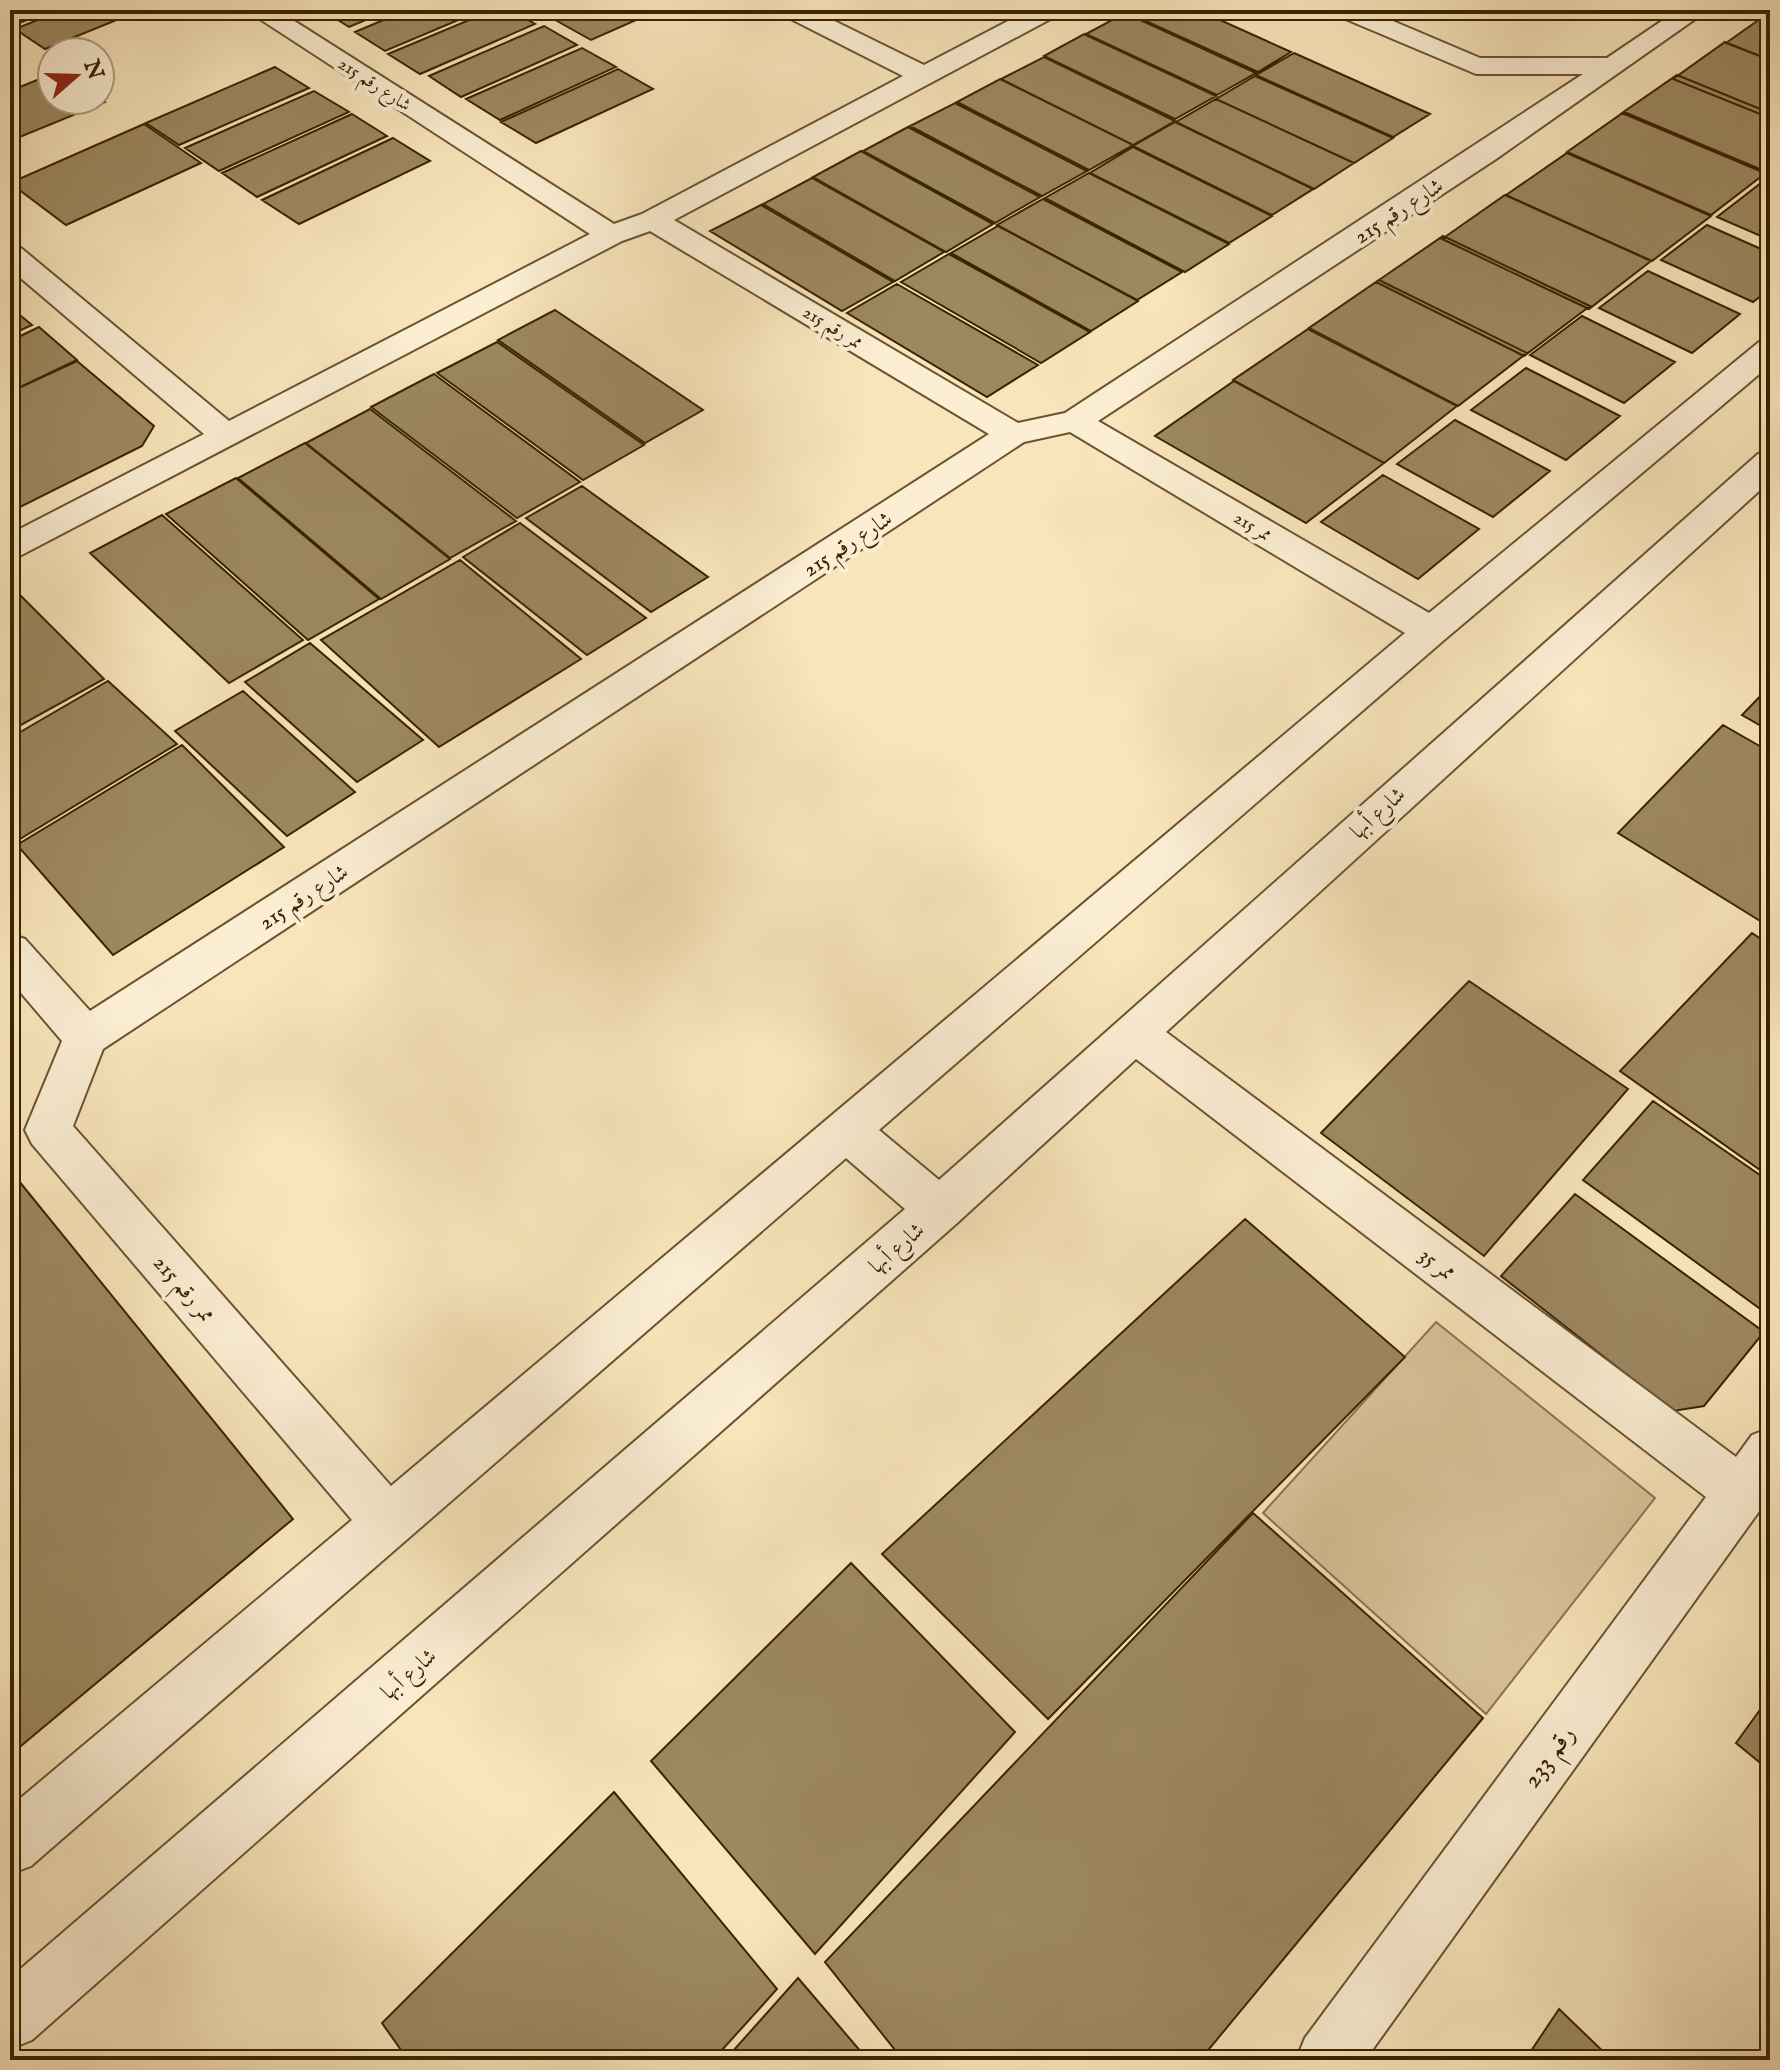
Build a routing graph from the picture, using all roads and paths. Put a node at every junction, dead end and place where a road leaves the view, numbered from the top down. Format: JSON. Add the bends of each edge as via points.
{"nodes":[{"id":1,"x":259,"y":10,"type":"edge"},
{"id":2,"x":792,"y":10,"type":"edge"},
{"id":3,"x":1049,"y":10,"type":"edge"},
{"id":4,"x":1345,"y":10,"type":"edge"},
{"id":5,"x":1695,"y":10,"type":"edge"},
{"id":6,"x":1614,"y":66,"type":"junction"},
{"id":7,"x":924,"y":76,"type":"junction"},
{"id":8,"x":652,"y":220,"type":"junction"},
{"id":9,"x":611,"y":235,"type":"junction"},
{"id":10,"x":10,"y":254,"type":"edge"},
{"id":11,"x":1770,"y":349,"type":"edge"},
{"id":12,"x":1075,"y":421,"type":"junction"},
{"id":13,"x":1013,"y":434,"type":"junction"},
{"id":14,"x":226,"y":435,"type":"junction"},
{"id":15,"x":1770,"y":462,"type":"edge"},
{"id":16,"x":10,"y":549,"type":"edge"},
{"id":17,"x":1431,"y":631,"type":"junction"},
{"id":18,"x":10,"y":951,"type":"edge"},
{"id":19,"x":1135,"y":1033,"type":"junction"},
{"id":20,"x":86,"y":1037,"type":"junction"},
{"id":21,"x":846,"y":1130,"type":"junction"},
{"id":22,"x":939,"y":1209,"type":"junction"},
{"id":23,"x":1756,"y":1473,"type":"edge"},
{"id":24,"x":387,"y":1521,"type":"junction"},
{"id":25,"x":10,"y":1845,"type":"edge"},
{"id":26,"x":10,"y":2018,"type":"edge"},
{"id":27,"x":1327,"y":2060,"type":"edge"}],
"edges":[{"from":1,"to":9,"type":"street","name":"شارع رقم 215"},
{"from":2,"to":7,"type":"street"},
{"from":3,"to":7,"type":"street"},
{"from":4,"to":6,"type":"street","via":[[1476,66]]},
{"from":5,"to":6,"type":"street","name":"شارع رقم 215"},
{"from":6,"to":12,"type":"street","name":"شارع رقم 215"},
{"from":7,"to":8,"type":"street"},
{"from":8,"to":9,"type":"street"},
{"from":8,"to":13,"type":"street","name":"ممر رقم 215"},
{"from":9,"to":14,"type":"street"},
{"from":10,"to":14,"type":"street"},
{"from":11,"to":17,"type":"street"},
{"from":12,"to":13,"type":"street","name":"شارع رقم 215"},
{"from":12,"to":17,"type":"street","name":"ممر 215"},
{"from":13,"to":20,"type":"street","name":"شارع رقم 215"},
{"from":14,"to":16,"type":"street"},
{"from":15,"to":19,"type":"street","name":"شارع أبها"},
{"from":17,"to":21,"type":"street"},
{"from":18,"to":20,"type":"street"},
{"from":19,"to":22,"type":"street","name":"شارع أبها"},
{"from":19,"to":23,"type":"street","name":"ممر 35"},
{"from":20,"to":24,"type":"street","name":"ممر رقم 215","via":[[48,1130]]},
{"from":21,"to":22,"type":"street"},
{"from":21,"to":24,"type":"street"},
{"from":22,"to":26,"type":"street","name":"شارع أبها"},
{"from":23,"to":27,"type":"street","name":"رقم 233"},
{"from":24,"to":25,"type":"street"}]}
